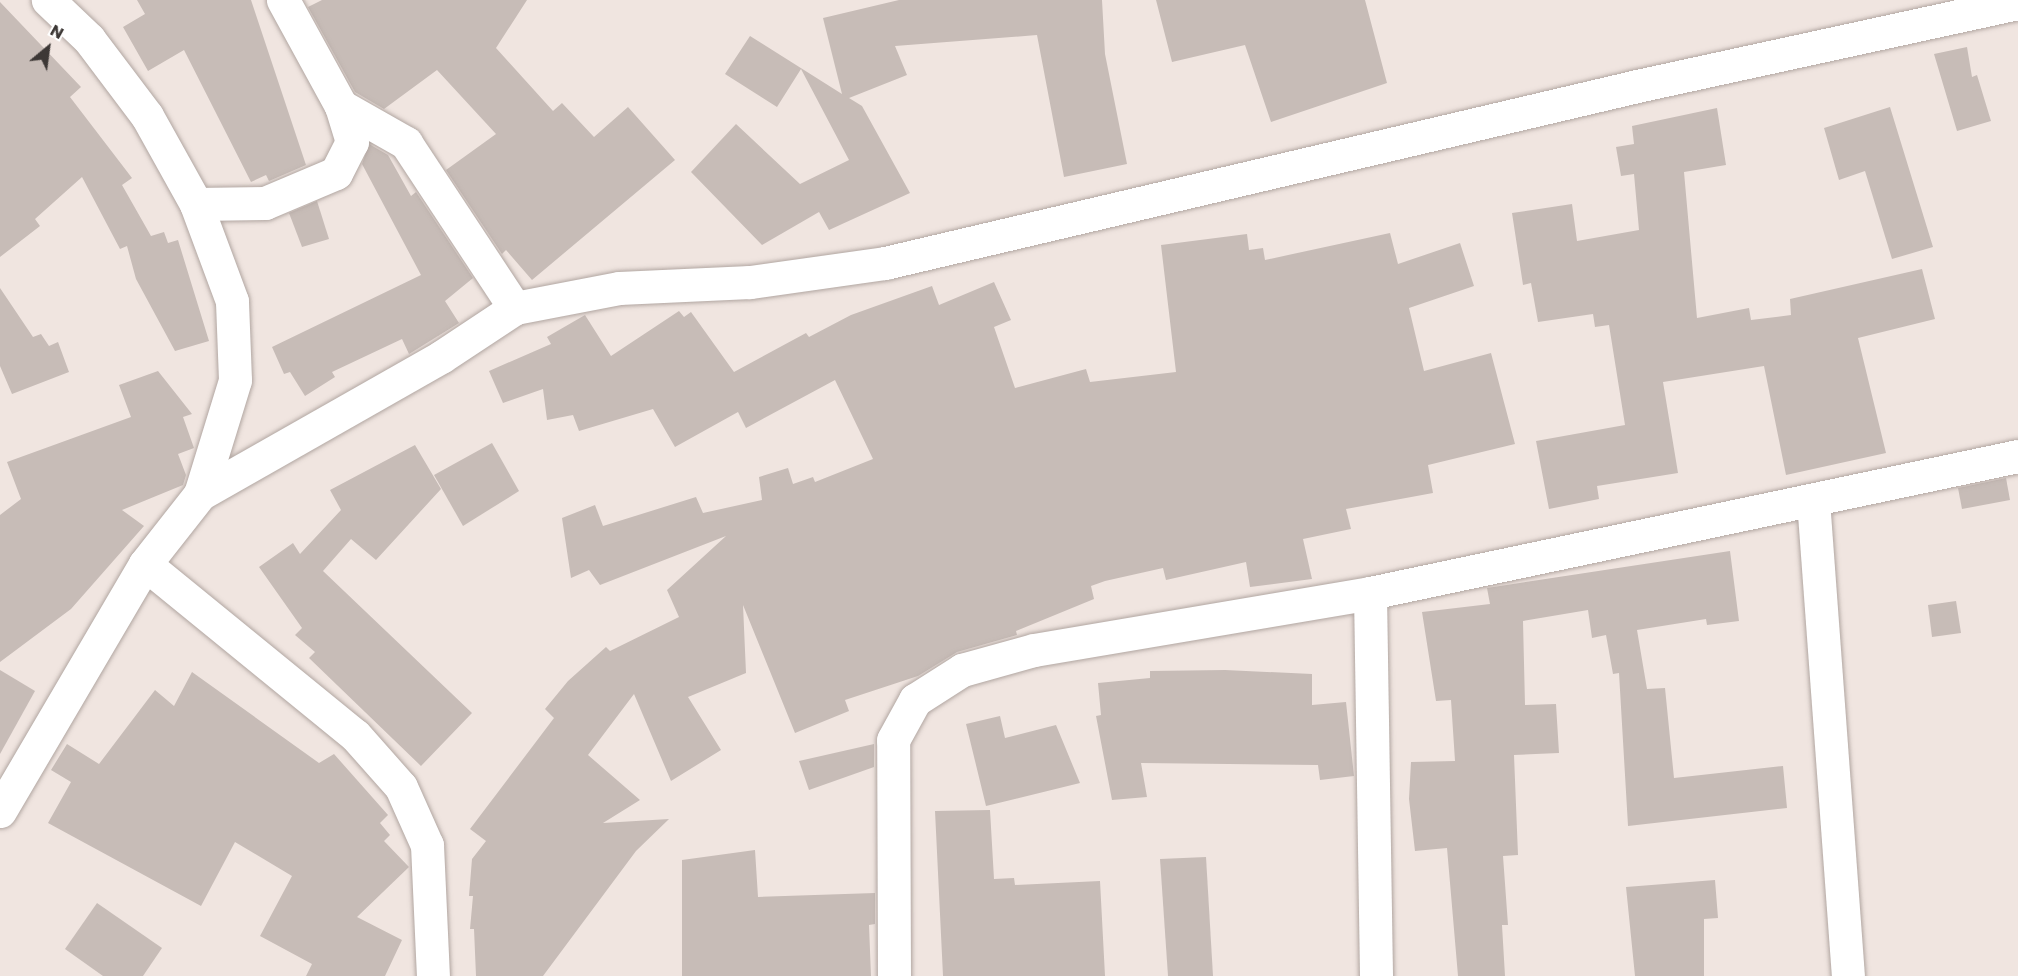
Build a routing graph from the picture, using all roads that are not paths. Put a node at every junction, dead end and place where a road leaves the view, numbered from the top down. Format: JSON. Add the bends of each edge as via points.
{"nodes":[{"id":1,"x":48,"y":0,"type":"edge"},
{"id":2,"x":283,"y":0,"type":"edge"},
{"id":3,"x":2018,"y":3,"type":"edge"},
{"id":4,"x":1903,"y":14,"type":"edge"},
{"id":5,"x":341,"y":106,"type":"junction"},
{"id":6,"x":196,"y":204,"type":"junction"},
{"id":7,"x":515,"y":308,"type":"junction"},
{"id":8,"x":2018,"y":456,"type":"edge"},
{"id":9,"x":200,"y":494,"type":"junction"},
{"id":10,"x":1813,"y":500,"type":"junction"},
{"id":11,"x":145,"y":564,"type":"junction"},
{"id":12,"x":1370,"y":593,"type":"junction"},
{"id":13,"x":0,"y":812,"type":"edge"},
{"id":14,"x":433,"y":976,"type":"edge"},
{"id":15,"x":894,"y":976,"type":"edge"},
{"id":16,"x":1376,"y":976,"type":"edge"},
{"id":17,"x":1848,"y":976,"type":"edge"}],
"edges":[{"from":1,"to":6,"type":"street","via":[[89,39],[147,116]]},
{"from":2,"to":5,"type":"street"},
{"from":3,"to":4,"type":"street"},
{"from":4,"to":7,"type":"street","via":[[1637,86],[885,263],[750,282],[619,288]]},
{"from":5,"to":6,"type":"street","via":[[352,142],[336,173],[265,203]]},
{"from":5,"to":7,"type":"street","via":[[406,143]]},
{"from":6,"to":9,"type":"street","via":[[232,302],[235,380]]},
{"from":7,"to":9,"type":"street","via":[[441,357]]},
{"from":8,"to":10,"type":"street"},
{"from":9,"to":11,"type":"street"},
{"from":10,"to":12,"type":"street"},
{"from":10,"to":17,"type":"street"},
{"from":11,"to":13,"type":"street"},
{"from":11,"to":14,"type":"street","via":[[355,735],[401,787],[427,845]]},
{"from":12,"to":15,"type":"street","via":[[1034,650],[962,670],[915,700],[893,740]]},
{"from":12,"to":16,"type":"street"}]}
